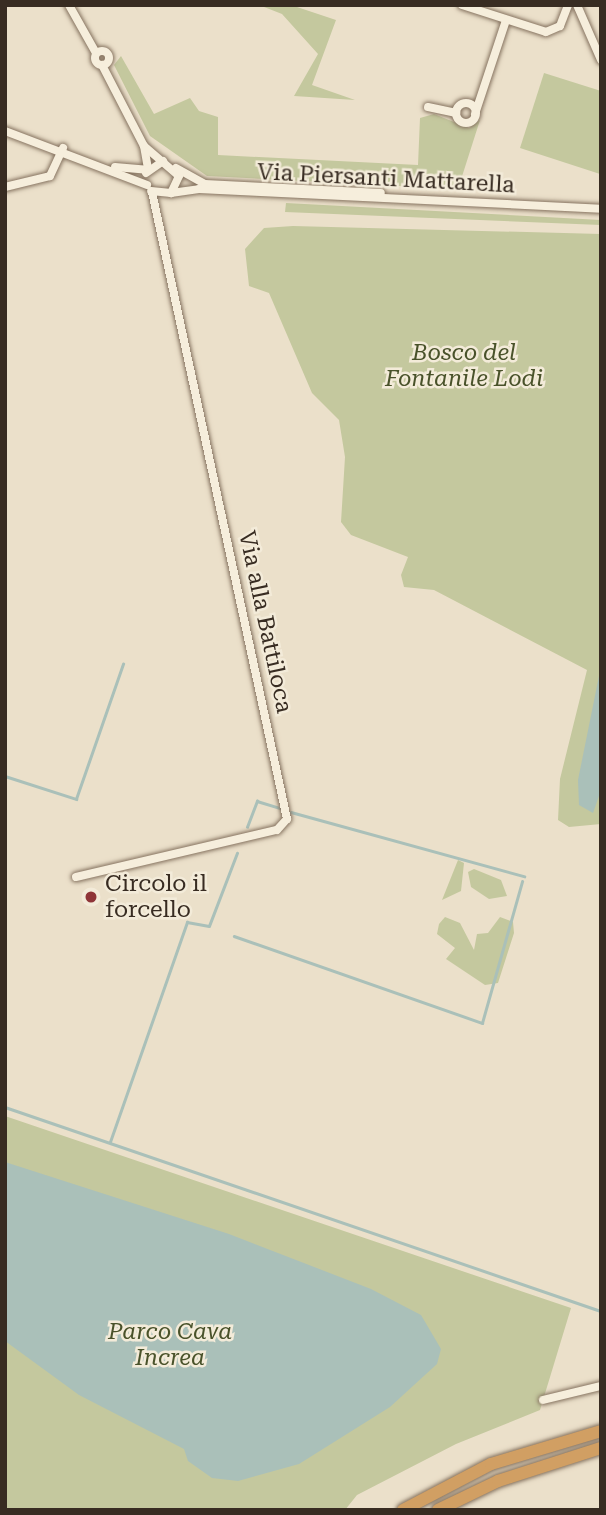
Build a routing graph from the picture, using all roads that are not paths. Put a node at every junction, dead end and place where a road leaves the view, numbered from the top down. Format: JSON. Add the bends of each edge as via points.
{"nodes":[{"id":1,"x":69,"y":5,"type":"edge"},
{"id":2,"x":462,"y":5,"type":"edge"},
{"id":3,"x":568,"y":5,"type":"edge"},
{"id":4,"x":577,"y":5,"type":"edge"},
{"id":5,"x":506,"y":19,"type":"junction"},
{"id":6,"x":601,"y":60,"type":"edge"},
{"id":7,"x":479,"y":99,"type":"junction"},
{"id":8,"x":470,"y":104,"type":"junction"},
{"id":9,"x":428,"y":107,"type":"dead end"},
{"id":10,"x":456,"y":113,"type":"junction"},
{"id":11,"x":475,"y":114,"type":"junction"},
{"id":12,"x":5,"y":129,"type":"edge"},
{"id":13,"x":145,"y":146,"type":"junction"},
{"id":14,"x":62,"y":149,"type":"junction"},
{"id":15,"x":163,"y":161,"type":"junction"},
{"id":16,"x":176,"y":168,"type":"junction"},
{"id":17,"x":148,"y":169,"type":"junction"},
{"id":18,"x":5,"y":187,"type":"edge"},
{"id":19,"x":149,"y":189,"type":"junction"},
{"id":20,"x":170,"y":193,"type":"junction"},
{"id":21,"x":601,"y":204,"type":"edge"},
{"id":22,"x":601,"y":209,"type":"edge"},
{"id":23,"x":162,"y":214,"type":"junction"},
{"id":24,"x":76,"y":877,"type":"dead end"},
{"id":25,"x":601,"y":1386,"type":"edge"},
{"id":26,"x":543,"y":1400,"type":"dead end"},
{"id":27,"x":601,"y":1431,"type":"edge"},
{"id":28,"x":601,"y":1448,"type":"edge"},
{"id":29,"x":403,"y":1510,"type":"edge"},
{"id":30,"x":438,"y":1510,"type":"edge"}],
"edges":[{"from":1,"to":13,"type":"street","via":[[106,66]]},
{"from":2,"to":5,"type":"street"},
{"from":3,"to":5,"type":"street","via":[[550,32]]},
{"from":4,"to":6,"type":"street"},
{"from":5,"to":7,"type":"street"},
{"from":7,"to":8,"type":"street"},
{"from":7,"to":11,"type":"street"},
{"from":8,"to":10,"type":"street"},
{"from":8,"to":11,"type":"street"},
{"from":9,"to":10,"type":"street"},
{"from":10,"to":11,"type":"street","via":[[465,123]]},
{"from":12,"to":14,"type":"street"},
{"from":13,"to":15,"type":"street"},
{"from":13,"to":17,"type":"street"},
{"from":14,"to":17,"type":"street","via":[[121,168]]},
{"from":14,"to":18,"type":"street","via":[[50,176]]},
{"from":14,"to":19,"type":"street"},
{"from":15,"to":16,"type":"street"},
{"from":15,"to":17,"type":"street"},
{"from":16,"to":20,"type":"street","via":[[179,181]]},
{"from":16,"to":21,"type":"street","name":"Via Piersanti Mattarella","via":[[205,184]]},
{"from":17,"to":19,"type":"street"},
{"from":19,"to":20,"type":"street"},
{"from":19,"to":23,"type":"street","name":"Via alla Battiloca"},
{"from":20,"to":22,"type":"street","name":"Via Piersanti Mattarella","via":[[199,189]]},
{"from":20,"to":23,"type":"street"},
{"from":23,"to":24,"type":"street","name":"Via alla Battiloca","via":[[287,819],[277,830]]},
{"from":25,"to":26,"type":"street"},
{"from":27,"to":29,"type":"highway","via":[[491,1464]]},
{"from":28,"to":30,"type":"highway","via":[[509,1477]]}]}
